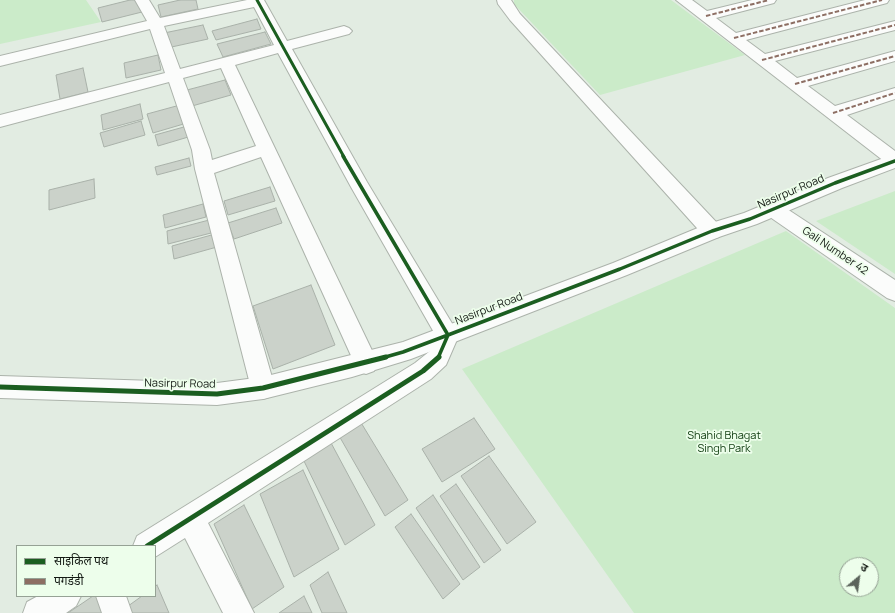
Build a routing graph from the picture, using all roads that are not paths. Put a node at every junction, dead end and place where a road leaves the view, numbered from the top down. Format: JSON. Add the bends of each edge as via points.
{"nodes":[{"id":1,"x":142,"y":0,"type":"edge"},
{"id":2,"x":504,"y":0,"type":"edge"},
{"id":3,"x":683,"y":0,"type":"edge"},
{"id":4,"x":769,"y":0,"type":"edge"},
{"id":5,"x":882,"y":0,"type":"edge"},
{"id":6,"x":891,"y":0,"type":"edge"},
{"id":7,"x":257,"y":1,"type":"edge"},
{"id":8,"x":895,"y":2,"type":"edge"},
{"id":9,"x":706,"y":16,"type":"junction"},
{"id":10,"x":156,"y":24,"type":"junction"},
{"id":11,"x":895,"y":25,"type":"edge"},
{"id":12,"x":344,"y":31,"type":"dead end"},
{"id":13,"x":734,"y":38,"type":"junction"},
{"id":14,"x":283,"y":48,"type":"junction"},
{"id":15,"x":895,"y":56,"type":"edge"},
{"id":16,"x":762,"y":60,"type":"junction"},
{"id":17,"x":0,"y":61,"type":"edge"},
{"id":18,"x":226,"y":63,"type":"junction"},
{"id":19,"x":174,"y":77,"type":"junction"},
{"id":20,"x":795,"y":84,"type":"junction"},
{"id":21,"x":895,"y":93,"type":"edge"},
{"id":22,"x":832,"y":113,"type":"junction"},
{"id":23,"x":0,"y":121,"type":"edge"},
{"id":24,"x":266,"y":149,"type":"junction"},
{"id":25,"x":895,"y":161,"type":"edge"},
{"id":26,"x":204,"y":169,"type":"junction"},
{"id":27,"x":774,"y":210,"type":"junction"},
{"id":28,"x":712,"y":231,"type":"junction"},
{"id":29,"x":895,"y":292,"type":"edge"},
{"id":30,"x":448,"y":335,"type":"junction"},
{"id":31,"x":366,"y":362,"type":"junction"},
{"id":32,"x":0,"y":387,"type":"edge"},
{"id":33,"x":263,"y":388,"type":"junction"},
{"id":34,"x":190,"y":518,"type":"junction"},
{"id":35,"x":149,"y":545,"type":"edge"},
{"id":36,"x":64,"y":597,"type":"edge"},
{"id":37,"x":111,"y":597,"type":"edge"},
{"id":38,"x":38,"y":613,"type":"edge"},
{"id":39,"x":117,"y":613,"type":"edge"},
{"id":40,"x":239,"y":613,"type":"edge"}],
"edges":[{"from":1,"to":10,"type":"street"},
{"from":2,"to":28,"type":"street","via":[[504,4],[515,17]]},
{"from":3,"to":9,"type":"street"},
{"from":4,"to":9,"type":"street"},
{"from":5,"to":13,"type":"street"},
{"from":6,"to":8,"type":"street"},
{"from":7,"to":10,"type":"street"},
{"from":7,"to":14,"type":"street"},
{"from":9,"to":13,"type":"street"},
{"from":10,"to":17,"type":"street"},
{"from":10,"to":19,"type":"street"},
{"from":11,"to":16,"type":"street"},
{"from":12,"to":14,"type":"street"},
{"from":13,"to":16,"type":"street"},
{"from":14,"to":18,"type":"street"},
{"from":14,"to":30,"type":"street","via":[[360,187]]},
{"from":15,"to":20,"type":"street"},
{"from":16,"to":20,"type":"street"},
{"from":18,"to":19,"type":"street"},
{"from":18,"to":24,"type":"street"},
{"from":19,"to":23,"type":"street"},
{"from":19,"to":26,"type":"street","via":[[186,104],[201,150]]},
{"from":20,"to":22,"type":"street"},
{"from":21,"to":22,"type":"street"},
{"from":22,"to":25,"type":"street"},
{"from":24,"to":26,"type":"street"},
{"from":24,"to":31,"type":"street"},
{"from":25,"to":27,"type":"street","name":"Nasirpur Road"},
{"from":26,"to":33,"type":"street"},
{"from":27,"to":28,"type":"street","name":"Nasirpur Road"},
{"from":27,"to":29,"type":"street","name":"Gali Number 42"},
{"from":28,"to":30,"type":"street","name":"Nasirpur Road"},
{"from":30,"to":31,"type":"street","name":"Nasirpur Road","via":[[403,352]]},
{"from":30,"to":34,"type":"street","via":[[438,358],[423,370]]},
{"from":31,"to":33,"type":"street","name":"Nasirpur Road"},
{"from":32,"to":33,"type":"street","name":"Nasirpur Road","via":[[217,394]]},
{"from":34,"to":35,"type":"street"},
{"from":34,"to":40,"type":"street"},
{"from":36,"to":38,"type":"street"},
{"from":37,"to":39,"type":"street"}]}
